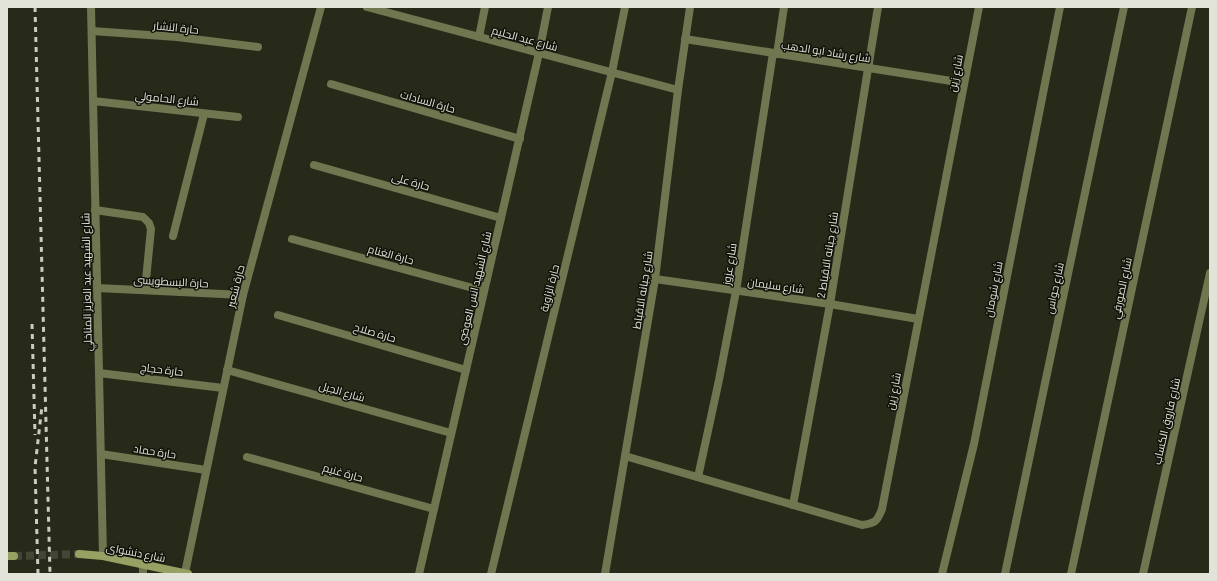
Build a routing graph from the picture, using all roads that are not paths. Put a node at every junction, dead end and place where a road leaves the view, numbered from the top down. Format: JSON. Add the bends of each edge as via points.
{"nodes":[{"id":1,"x":91,"y":7,"type":"edge"},
{"id":2,"x":321,"y":7,"type":"edge"},
{"id":3,"x":367,"y":7,"type":"edge"},
{"id":4,"x":485,"y":7,"type":"edge"},
{"id":5,"x":548,"y":7,"type":"edge"},
{"id":6,"x":625,"y":7,"type":"edge"},
{"id":7,"x":690,"y":7,"type":"edge"},
{"id":8,"x":784,"y":7,"type":"edge"},
{"id":9,"x":878,"y":7,"type":"edge"},
{"id":10,"x":979,"y":7,"type":"edge"},
{"id":11,"x":1060,"y":7,"type":"edge"},
{"id":12,"x":1124,"y":7,"type":"edge"},
{"id":13,"x":1192,"y":7,"type":"edge"},
{"id":14,"x":92,"y":31,"type":"junction"},
{"id":15,"x":479,"y":37,"type":"junction"},
{"id":16,"x":685,"y":39,"type":"junction"},
{"id":17,"x":258,"y":47,"type":"dead end"},
{"id":18,"x":539,"y":53,"type":"junction"},
{"id":19,"x":775,"y":53,"type":"junction"},
{"id":20,"x":868,"y":68,"type":"junction"},
{"id":21,"x":612,"y":72,"type":"junction"},
{"id":22,"x":964,"y":83,"type":"junction"},
{"id":23,"x":331,"y":84,"type":"dead end"},
{"id":24,"x":678,"y":90,"type":"junction"},
{"id":25,"x":93,"y":101,"type":"junction"},
{"id":26,"x":204,"y":114,"type":"junction"},
{"id":27,"x":238,"y":117,"type":"dead end"},
{"id":28,"x":520,"y":139,"type":"junction"},
{"id":29,"x":314,"y":165,"type":"dead end"},
{"id":30,"x":95,"y":210,"type":"junction"},
{"id":31,"x":501,"y":218,"type":"junction"},
{"id":32,"x":173,"y":236,"type":"dead end"},
{"id":33,"x":292,"y":239,"type":"dead end"},
{"id":34,"x":1210,"y":272,"type":"edge"},
{"id":35,"x":655,"y":279,"type":"junction"},
{"id":36,"x":97,"y":288,"type":"junction"},
{"id":37,"x":145,"y":290,"type":"junction"},
{"id":38,"x":484,"y":291,"type":"junction"},
{"id":39,"x":736,"y":291,"type":"junction"},
{"id":40,"x":243,"y":295,"type":"junction"},
{"id":41,"x":830,"y":304,"type":"junction"},
{"id":42,"x":278,"y":315,"type":"dead end"},
{"id":43,"x":918,"y":319,"type":"junction"},
{"id":44,"x":227,"y":370,"type":"junction"},
{"id":45,"x":466,"y":370,"type":"junction"},
{"id":46,"x":99,"y":373,"type":"junction"},
{"id":47,"x":223,"y":388,"type":"junction"},
{"id":48,"x":451,"y":433,"type":"junction"},
{"id":49,"x":101,"y":454,"type":"junction"},
{"id":50,"x":626,"y":456,"type":"junction"},
{"id":51,"x":247,"y":457,"type":"dead end"},
{"id":52,"x":206,"y":470,"type":"junction"},
{"id":53,"x":698,"y":476,"type":"junction"},
{"id":54,"x":793,"y":505,"type":"junction"},
{"id":55,"x":434,"y":509,"type":"junction"},
{"id":56,"x":79,"y":554,"type":"tunnel mouth"},
{"id":57,"x":103,"y":556,"type":"junction"},
{"id":58,"x":143,"y":564,"type":"junction"},
{"id":59,"x":144,"y":574,"type":"edge"},
{"id":60,"x":186,"y":574,"type":"edge"},
{"id":61,"x":419,"y":574,"type":"edge"},
{"id":62,"x":491,"y":574,"type":"edge"},
{"id":63,"x":606,"y":574,"type":"edge"},
{"id":64,"x":942,"y":574,"type":"edge"},
{"id":65,"x":1005,"y":574,"type":"edge"},
{"id":66,"x":1071,"y":574,"type":"edge"},
{"id":67,"x":1143,"y":574,"type":"edge"}],
"edges":[{"from":1,"to":14,"type":"street","name":"شارع الشهيد عبد العزيز المناخلي"},
{"from":2,"to":40,"type":"street","name":"حارة شعير"},
{"from":3,"to":15,"type":"street","name":"شارع عبد الحليم"},
{"from":4,"to":15,"type":"street"},
{"from":5,"to":18,"type":"street","name":"شارع الشهيد انس العوضى"},
{"from":6,"to":21,"type":"street","name":"حارة الزاوية"},
{"from":7,"to":16,"type":"street","name":"شارع جبانه الاقباط"},
{"from":8,"to":19,"type":"street","name":"شارع عزوز"},
{"from":9,"to":20,"type":"street","name":"شارع جبانه الاقباط 2"},
{"from":10,"to":22,"type":"street","name":"شارع زين"},
{"from":11,"to":64,"type":"street","name":"شارع شومان","via":[[974,444]]},
{"from":12,"to":65,"type":"street","name":"شارع حواس"},
{"from":13,"to":66,"type":"street","name":"شارع الصورفي"},
{"from":14,"to":17,"type":"street","name":"حارة النشار","via":[[177,37]]},
{"from":14,"to":25,"type":"street","name":"شارع الشهيد عبد العزيز المناخلي"},
{"from":15,"to":18,"type":"street","name":"شارع عبد الحليم"},
{"from":16,"to":19,"type":"street","name":"شارع رشاد ابو الدهب"},
{"from":16,"to":24,"type":"street","name":"شارع جبانه الاقباط"},
{"from":18,"to":21,"type":"street","name":"شارع عبد الحليم"},
{"from":18,"to":28,"type":"street","name":"شارع الشهيد انس العوضى"},
{"from":19,"to":20,"type":"street","name":"شارع رشاد ابو الدهب"},
{"from":19,"to":39,"type":"street","name":"شارع عزوز"},
{"from":20,"to":22,"type":"street","name":"شارع رشاد ابو الدهب"},
{"from":20,"to":41,"type":"street","name":"شارع جبانه الاقباط 2"},
{"from":21,"to":24,"type":"street","name":"شارع عبد الحليم"},
{"from":21,"to":62,"type":"street","name":"حارة الزاوية"},
{"from":22,"to":43,"type":"street","name":"شارع زين"},
{"from":23,"to":28,"type":"street","name":"حارة السادات"},
{"from":24,"to":35,"type":"street","name":"شارع جبانه الاقباط"},
{"from":25,"to":26,"type":"street","name":"شارع الحامولي"},
{"from":25,"to":30,"type":"street","name":"شارع الشهيد عبد العزيز المناخلي"},
{"from":26,"to":27,"type":"street","name":"شارع الحامولي"},
{"from":26,"to":32,"type":"street"},
{"from":28,"to":31,"type":"street","name":"شارع الشهيد انس العوضى"},
{"from":29,"to":31,"type":"street","name":"حارة على"},
{"from":30,"to":36,"type":"street","name":"شارع الشهيد عبد العزيز المناخلي"},
{"from":30,"to":37,"type":"street","via":[[143,217],[149,223],[151,229]]},
{"from":31,"to":38,"type":"street","name":"شارع الشهيد انس العوضى"},
{"from":33,"to":38,"type":"street","name":"حارة الغنام"},
{"from":34,"to":67,"type":"street","name":"شارع فاروق الكساب"},
{"from":35,"to":39,"type":"street","name":"شارع سليمان"},
{"from":35,"to":50,"type":"street","name":"شارع جبانه الاقباط"},
{"from":36,"to":37,"type":"street","name":"حارة البسطويسى"},
{"from":36,"to":46,"type":"street","name":"شارع الشهيد عبد العزيز المناخلي"},
{"from":37,"to":40,"type":"street","name":"حارة البسطويسى"},
{"from":38,"to":45,"type":"street","name":"شارع الشهيد انس العوضى"},
{"from":39,"to":41,"type":"street","name":"شارع سليمان"},
{"from":39,"to":53,"type":"street","name":"شارع عزوز"},
{"from":40,"to":44,"type":"street","name":"حارة شعير"},
{"from":41,"to":43,"type":"street","name":"شارع سليمان"},
{"from":41,"to":54,"type":"street","name":"شارع جبانه الاقباط 2"},
{"from":42,"to":45,"type":"street","name":"حارة صلاح"},
{"from":43,"to":54,"type":"street","name":"شارع زين","via":[[879,518],[873,523],[862,525]]},
{"from":44,"to":47,"type":"street","name":"حارة شعير"},
{"from":44,"to":48,"type":"street","name":"شارع الجبل"},
{"from":45,"to":48,"type":"street","name":"شارع الشهيد انس العوضى"},
{"from":46,"to":47,"type":"street","name":"حارة حجاج"},
{"from":46,"to":49,"type":"street","name":"شارع الشهيد عبد العزيز المناخلي"},
{"from":47,"to":52,"type":"street","name":"حارة شعير"},
{"from":48,"to":55,"type":"street","name":"شارع الشهيد انس العوضى"},
{"from":49,"to":52,"type":"street","name":"حارة حماد"},
{"from":49,"to":57,"type":"street","name":"شارع الشهيد عبد العزيز المناخلي"},
{"from":50,"to":53,"type":"street","name":"شارع زين"},
{"from":50,"to":63,"type":"street","name":"شارع جبانه الاقباط"},
{"from":51,"to":55,"type":"street","name":"حارة غنيم"},
{"from":52,"to":60,"type":"street","name":"حارة شعير"},
{"from":53,"to":54,"type":"street","name":"شارع زين"},
{"from":55,"to":61,"type":"street","name":"شارع الشهيد انس العوضى"},
{"from":56,"to":57,"type":"street","name":"شارع دنشواى"},
{"from":57,"to":58,"type":"street","name":"شارع دنشواى"},
{"from":58,"to":59,"type":"street"},
{"from":58,"to":60,"type":"street","name":"شارع دنشواى"}]}
